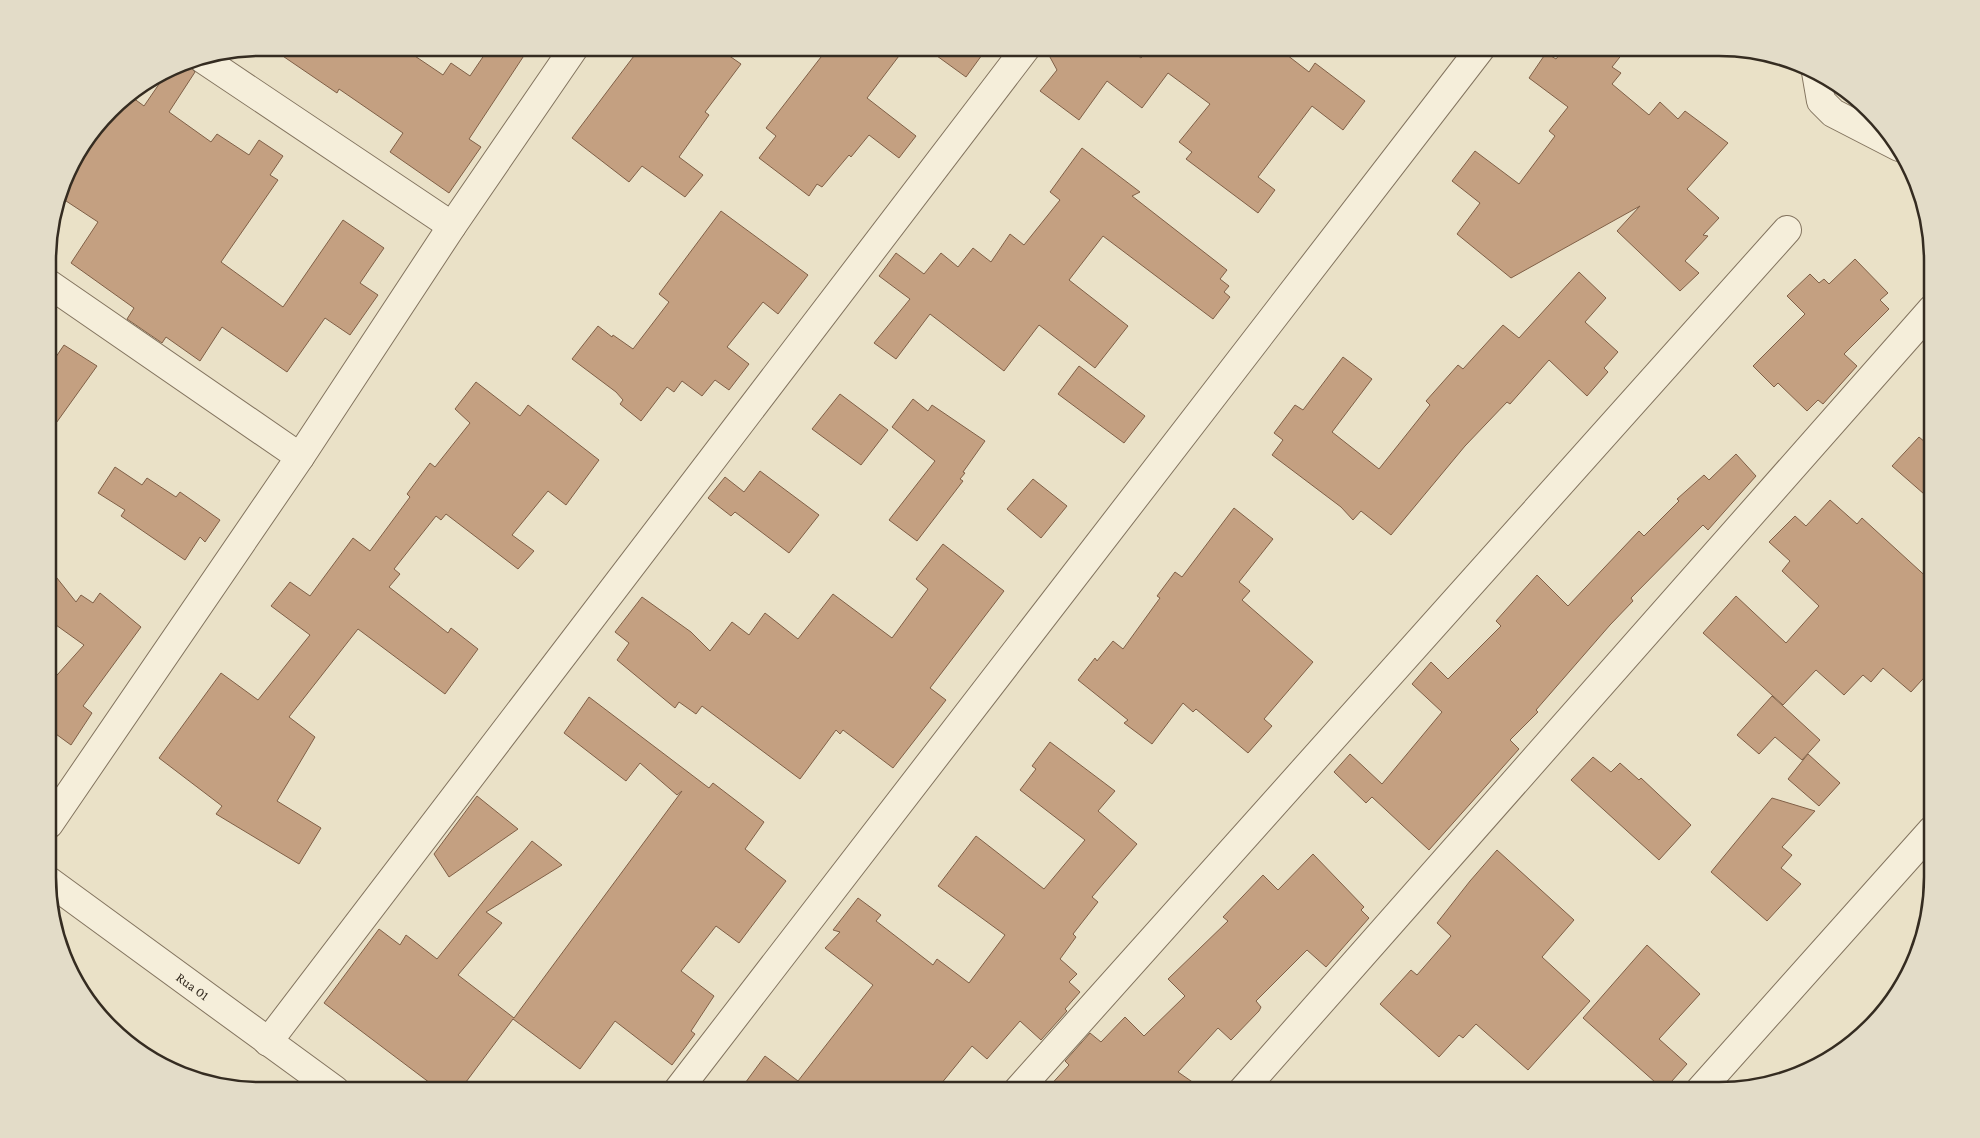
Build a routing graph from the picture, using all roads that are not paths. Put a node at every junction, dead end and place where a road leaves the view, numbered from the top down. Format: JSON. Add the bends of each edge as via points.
{"nodes":[{"id":1,"x":569,"y":56,"type":"edge"},
{"id":2,"x":1020,"y":56,"type":"edge"},
{"id":3,"x":1475,"y":56,"type":"edge"},
{"id":4,"x":209,"y":63,"type":"edge"},
{"id":5,"x":1818,"y":82,"type":"edge"},
{"id":6,"x":1883,"y":139,"type":"edge"},
{"id":7,"x":452,"y":226,"type":"junction"},
{"id":8,"x":1787,"y":230,"type":"dead end"},
{"id":9,"x":56,"y":289,"type":"edge"},
{"id":10,"x":1924,"y":318,"type":"edge"},
{"id":11,"x":300,"y":457,"type":"junction"},
{"id":12,"x":56,"y":814,"type":"edge"},
{"id":13,"x":1924,"y":839,"type":"edge"},
{"id":14,"x":57,"y":887,"type":"edge"},
{"id":15,"x":268,"y":1042,"type":"junction"},
{"id":16,"x":325,"y":1082,"type":"edge"},
{"id":17,"x":684,"y":1082,"type":"edge"},
{"id":18,"x":1025,"y":1082,"type":"edge"},
{"id":19,"x":1250,"y":1082,"type":"edge"},
{"id":20,"x":1707,"y":1082,"type":"edge"}],
"edges":[{"from":1,"to":7,"type":"street"},
{"from":2,"to":15,"type":"street"},
{"from":3,"to":17,"type":"street"},
{"from":4,"to":7,"type":"street"},
{"from":5,"to":6,"type":"street","via":[[1821,101],[1834,113]]},
{"from":7,"to":11,"type":"street"},
{"from":8,"to":18,"type":"street"},
{"from":9,"to":11,"type":"street"},
{"from":10,"to":19,"type":"street"},
{"from":11,"to":12,"type":"street"},
{"from":13,"to":20,"type":"street"},
{"from":14,"to":15,"type":"street","name":"Rua 01"},
{"from":15,"to":16,"type":"street","name":"Rua 01"}]}
